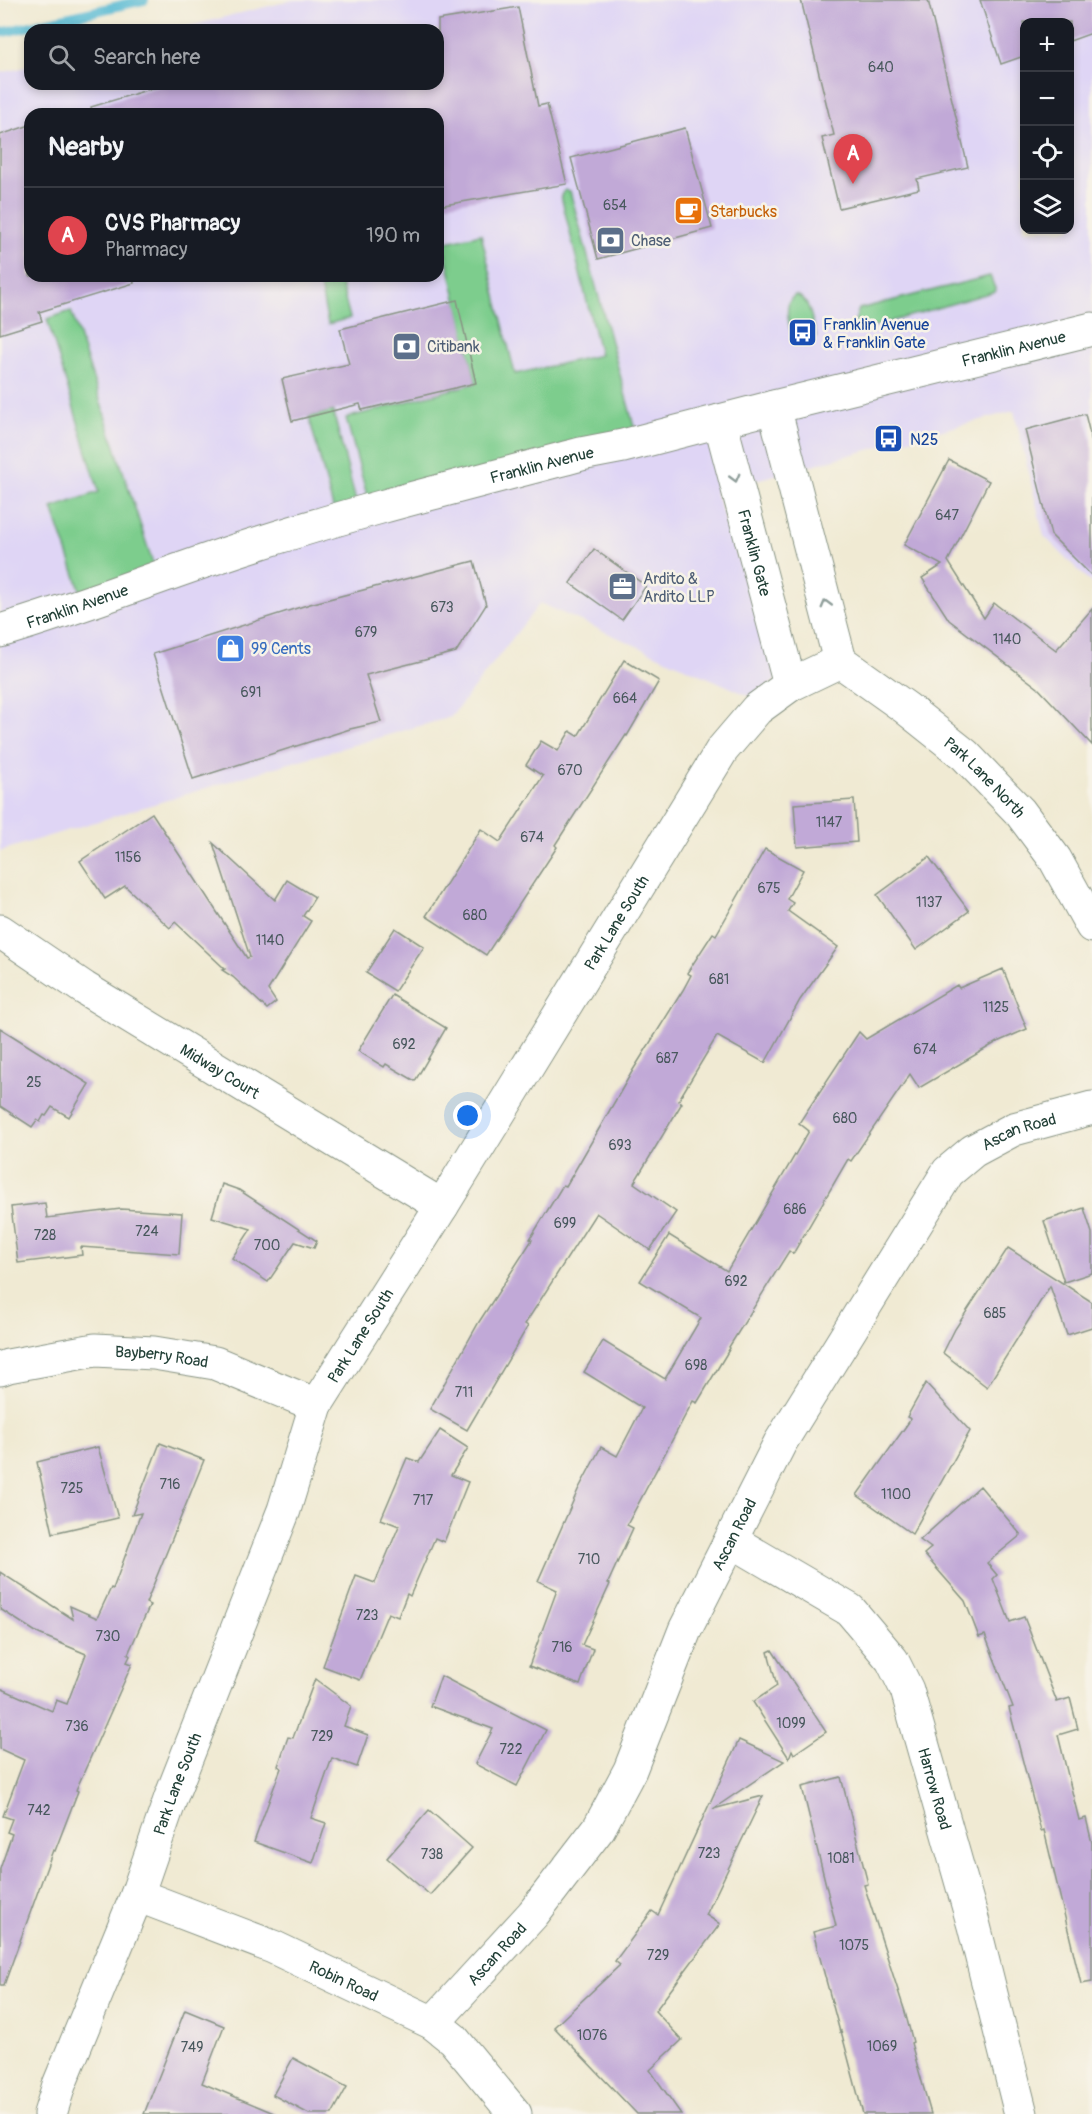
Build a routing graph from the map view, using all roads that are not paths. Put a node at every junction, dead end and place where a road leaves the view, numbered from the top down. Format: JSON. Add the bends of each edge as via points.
{"nodes":[{"id":1,"x":1092,"y":329,"type":"edge"},
{"id":2,"x":774,"y":407,"type":"junction"},
{"id":3,"x":720,"y":421,"type":"junction"},
{"id":4,"x":0,"y":631,"type":"edge"},
{"id":5,"x":840,"y":661,"type":"junction"},
{"id":6,"x":790,"y":685,"type":"junction"},
{"id":7,"x":1092,"y":926,"type":"edge"},
{"id":8,"x":0,"y":932,"type":"edge"},
{"id":9,"x":1092,"y":1108,"type":"edge"},
{"id":10,"x":442,"y":1206,"type":"junction"},
{"id":11,"x":0,"y":1369,"type":"edge"},
{"id":12,"x":316,"y":1406,"type":"junction"},
{"id":13,"x":732,"y":1540,"type":"junction"},
{"id":14,"x":137,"y":1895,"type":"junction"},
{"id":15,"x":433,"y":2023,"type":"junction"},
{"id":16,"x":50,"y":2114,"type":"edge"},
{"id":17,"x":515,"y":2114,"type":"edge"},
{"id":18,"x":1022,"y":2114,"type":"edge"}],
"edges":[{"from":1,"to":2,"type":"street","name":"Franklin Avenue"},
{"from":2,"to":3,"type":"street","name":"Franklin Avenue"},
{"from":5,"to":2,"type":"street","one_way":true},
{"from":3,"to":4,"type":"street","name":"Franklin Avenue","via":[[321,524]]},
{"from":3,"to":6,"type":"street","name":"Franklin Gate","one_way":true},
{"from":5,"to":6,"type":"street","name":"Park Lane South"},
{"from":5,"to":7,"type":"street","name":"Park Lane North","via":[[965,755],[1020,812],[1055,859]]},
{"from":6,"to":10,"type":"street","name":"Park Lane South","via":[[757,710],[722,750]]},
{"from":8,"to":10,"type":"street","name":"Midway Court","via":[[84,988]]},
{"from":9,"to":13,"type":"street","name":"Ascan Road","via":[[1014,1129],[973,1151],[948,1172],[780,1443]]},
{"from":10,"to":12,"type":"street","name":"Park Lane South"},
{"from":11,"to":12,"type":"street","name":"Bayberry Road","via":[[95,1350],[154,1353],[215,1363]]},
{"from":12,"to":14,"type":"street","name":"Park Lane South","via":[[284,1510],[171,1797]]},
{"from":13,"to":15,"type":"street","name":"Ascan Road","via":[[685,1630],[630,1770],[599,1828],[533,1914]]},
{"from":13,"to":18,"type":"street","name":"Harrow Road","via":[[850,1610],[892,1660],[907,1690]]},
{"from":14,"to":15,"type":"street","name":"Robin Road","via":[[273,1947]]},
{"from":14,"to":16,"type":"street","name":"Park Lane South"},
{"from":15,"to":17,"type":"street","name":"Robin Road","via":[[453,2040]]}]}
